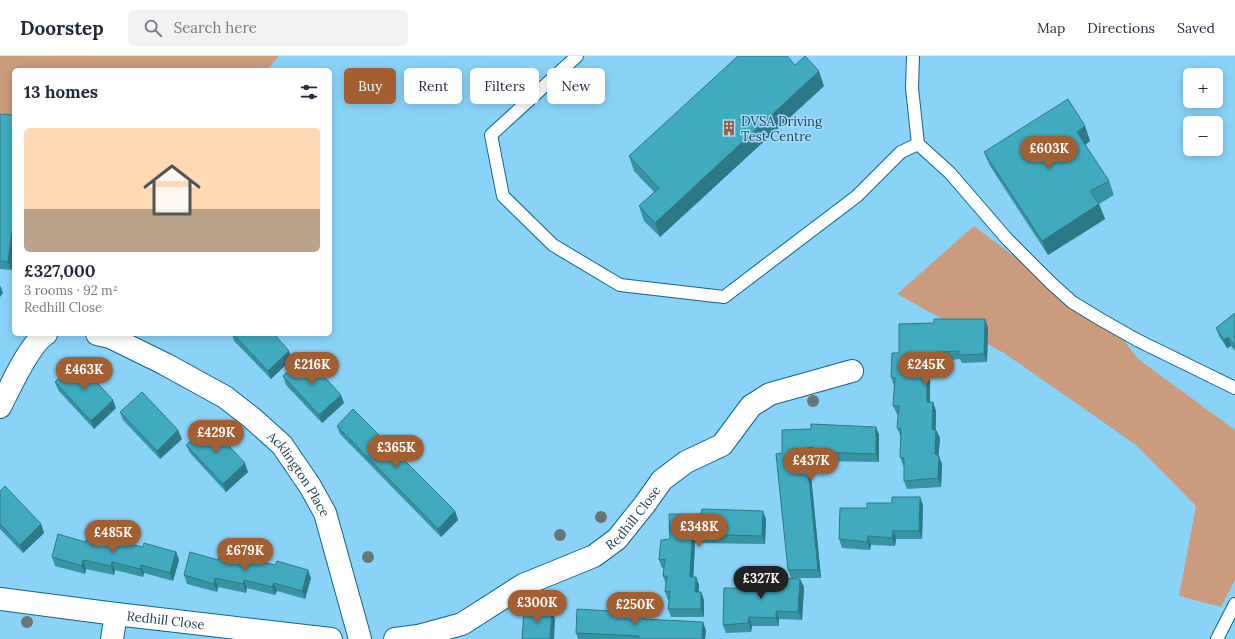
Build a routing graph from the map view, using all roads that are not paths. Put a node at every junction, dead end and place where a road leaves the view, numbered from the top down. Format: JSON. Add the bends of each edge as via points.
{"nodes":[{"id":1,"x":577,"y":56,"type":"edge"},
{"id":2,"x":913,"y":56,"type":"edge"},
{"id":3,"x":918,"y":144,"type":"junction"},
{"id":4,"x":42,"y":336,"type":"edge"},
{"id":5,"x":106,"y":336,"type":"edge"},
{"id":6,"x":852,"y":371,"type":"dead end"},
{"id":7,"x":1235,"y":388,"type":"edge"},
{"id":8,"x":0,"y":407,"type":"edge"},
{"id":9,"x":0,"y":599,"type":"edge"},
{"id":10,"x":1235,"y":604,"type":"edge"},
{"id":11,"x":116,"y":614,"type":"junction"},
{"id":12,"x":295,"y":637,"type":"edge"},
{"id":13,"x":112,"y":639,"type":"edge"},
{"id":14,"x":331,"y":639,"type":"edge"},
{"id":15,"x":360,"y":639,"type":"edge"},
{"id":16,"x":394,"y":639,"type":"edge"},
{"id":17,"x":1217,"y":639,"type":"edge"}],
"edges":[{"from":1,"to":3,"type":"lane","via":[[491,135],[503,196],[553,245],[620,285],[724,297],[857,196],[901,152]]},
{"from":2,"to":3,"type":"lane","via":[[912,88]]},
{"from":3,"to":7,"type":"lane","via":[[950,173],[1007,239],[1072,302],[1100,320]]},
{"from":4,"to":8,"type":"street","via":[[32,347]]},
{"from":5,"to":15,"type":"street","name":"Acklington Place","via":[[165,364],[225,397],[282,445],[325,513]]},
{"from":6,"to":16,"type":"street","name":"Redhill Close","via":[[770,394],[751,406],[722,445],[686,462],[662,480],[616,539],[594,556],[522,585],[462,624],[418,636]]},
{"from":9,"to":11,"type":"street","name":"Redhill Close"},
{"from":10,"to":17,"type":"lane"},
{"from":11,"to":12,"type":"street","name":"Redhill Close"},
{"from":11,"to":13,"type":"street"},
{"from":12,"to":14,"type":"street","name":"Redhill Close"}]}
